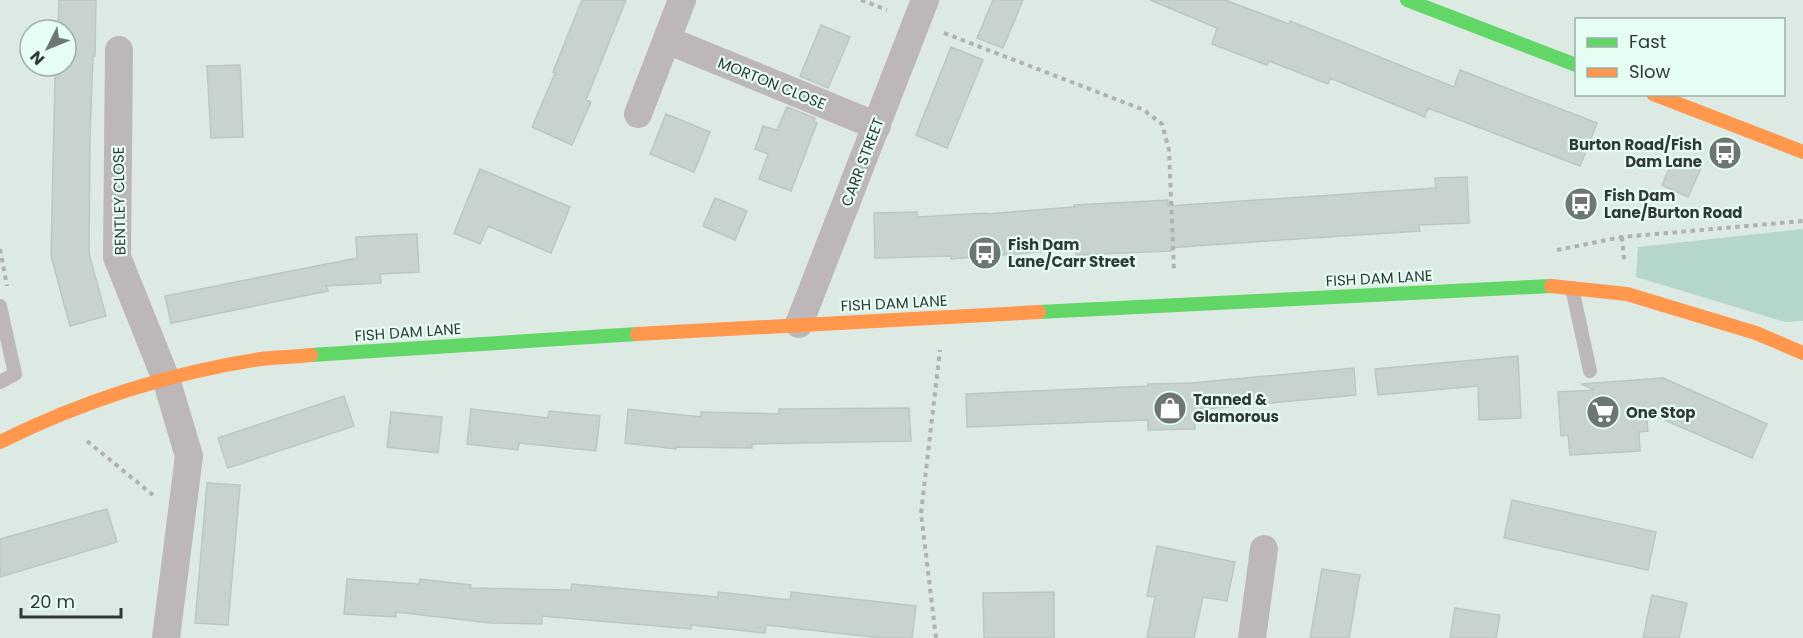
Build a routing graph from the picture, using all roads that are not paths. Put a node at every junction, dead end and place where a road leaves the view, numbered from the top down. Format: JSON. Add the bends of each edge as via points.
{"nodes":[{"id":1,"x":682,"y":0,"type":"edge"},
{"id":2,"x":1407,"y":0,"type":"edge"},
{"id":3,"x":921,"y":11,"type":"edge"},
{"id":4,"x":667,"y":40,"type":"junction"},
{"id":5,"x":119,"y":50,"type":"dead end"},
{"id":6,"x":1575,"y":65,"type":"edge"},
{"id":7,"x":1658,"y":96,"type":"edge"},
{"id":8,"x":639,"y":114,"type":"dead end"},
{"id":9,"x":877,"y":126,"type":"junction"},
{"id":10,"x":1803,"y":152,"type":"edge"},
{"id":11,"x":1572,"y":288,"type":"junction"},
{"id":12,"x":0,"y":306,"type":"edge"},
{"id":13,"x":799,"y":324,"type":"junction"},
{"id":14,"x":1800,"y":349,"type":"edge"},
{"id":15,"x":1590,"y":371,"type":"dead end"},
{"id":16,"x":166,"y":379,"type":"junction"},
{"id":17,"x":0,"y":382,"type":"edge"},
{"id":18,"x":0,"y":442,"type":"edge"},
{"id":19,"x":1264,"y":549,"type":"dead end"},
{"id":20,"x":166,"y":638,"type":"edge"},
{"id":21,"x":1252,"y":638,"type":"edge"}],
"edges":[{"from":1,"to":4,"type":"street"},
{"from":2,"to":6,"type":"street"},
{"from":3,"to":9,"type":"street","name":"CARR STREET"},
{"from":4,"to":8,"type":"street"},
{"from":4,"to":9,"type":"street","name":"MORTON CLOSE"},
{"from":5,"to":16,"type":"street","name":"BENTLEY CLOSE","via":[[117,257]]},
{"from":7,"to":10,"type":"street"},
{"from":9,"to":13,"type":"street","name":"CARR STREET"},
{"from":11,"to":13,"type":"street","name":"FISH DAM LANE"},
{"from":11,"to":14,"type":"street","name":"FISH DAM LANE","via":[[1627,294]]},
{"from":11,"to":15,"type":"lane"},
{"from":12,"to":17,"type":"lane","via":[[15,374]]},
{"from":13,"to":16,"type":"street","name":"FISH DAM LANE","via":[[261,359]]},
{"from":16,"to":18,"type":"street","name":"FISH DAM LANE","via":[[57,416]]},
{"from":16,"to":20,"type":"street","name":"BENTLEY CLOSE","via":[[189,456]]},
{"from":19,"to":21,"type":"street"}]}
